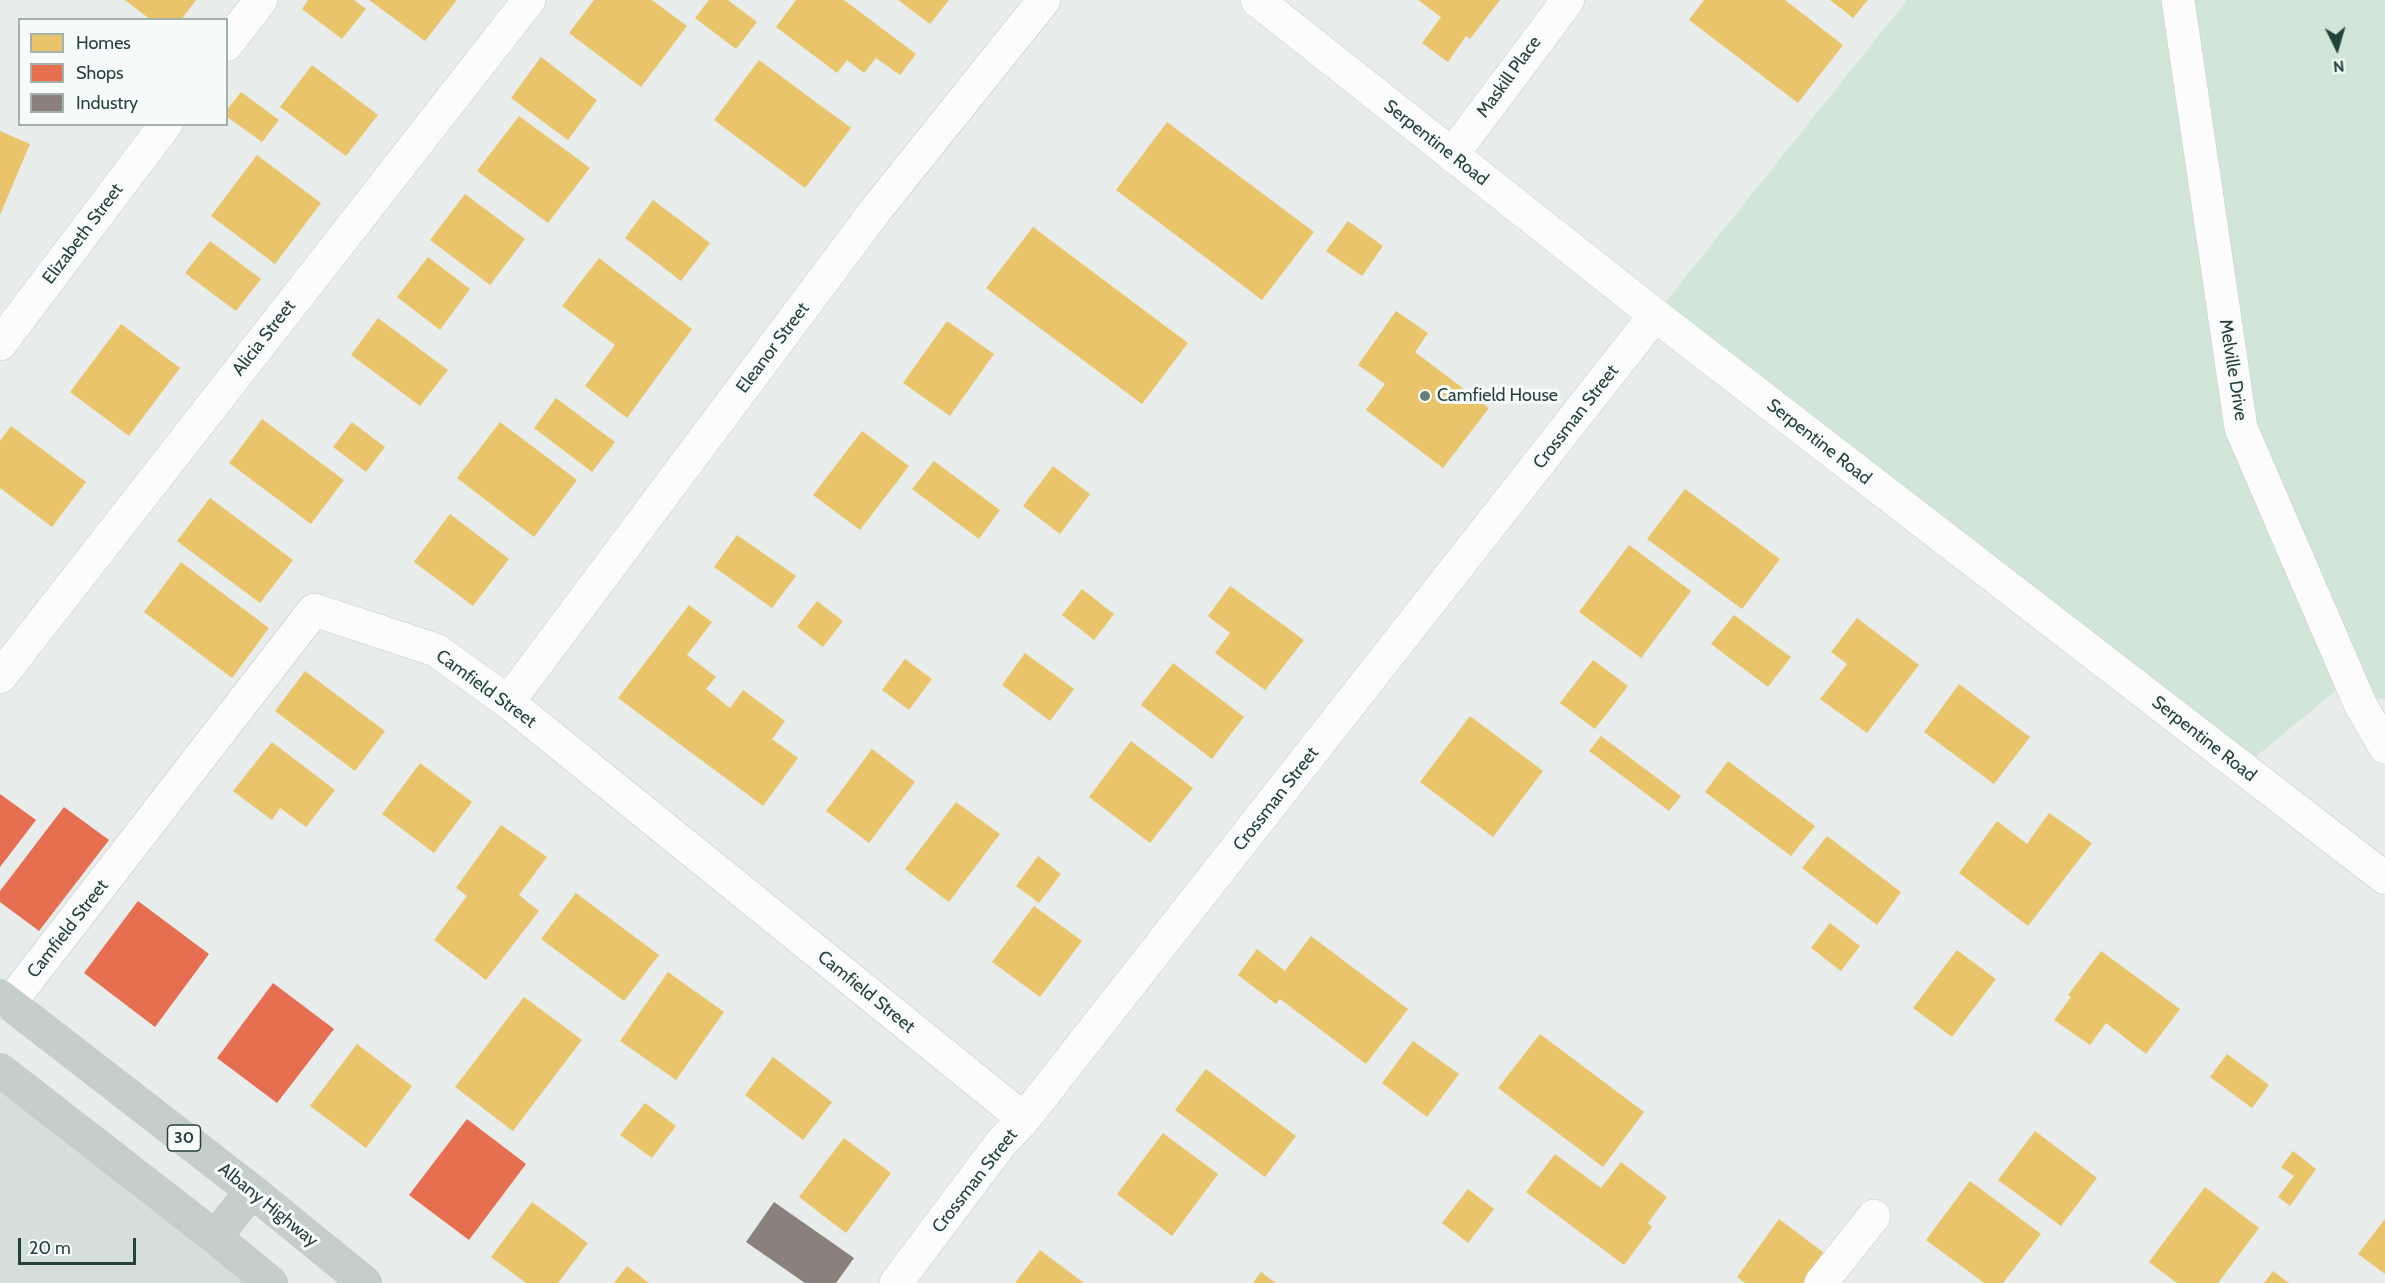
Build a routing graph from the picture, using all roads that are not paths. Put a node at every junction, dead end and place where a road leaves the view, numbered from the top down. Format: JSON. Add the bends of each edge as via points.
{"nodes":[{"id":1,"x":261,"y":0,"type":"edge"},
{"id":2,"x":529,"y":0,"type":"edge"},
{"id":3,"x":1044,"y":0,"type":"edge"},
{"id":4,"x":1257,"y":0,"type":"edge"},
{"id":5,"x":1568,"y":0,"type":"edge"},
{"id":6,"x":2178,"y":0,"type":"edge"},
{"id":7,"x":228,"y":42,"type":"edge"},
{"id":8,"x":164,"y":126,"type":"edge"},
{"id":9,"x":1452,"y":156,"type":"junction"},
{"id":10,"x":1655,"y":315,"type":"junction"},
{"id":11,"x":0,"y":344,"type":"edge"},
{"id":12,"x":0,"y":677,"type":"edge"},
{"id":13,"x":508,"y":702,"type":"junction"},
{"id":14,"x":2385,"y":747,"type":"edge"},
{"id":15,"x":2385,"y":878,"type":"edge"},
{"id":16,"x":5,"y":1000,"type":"edge"},
{"id":17,"x":0,"y":1070,"type":"edge"},
{"id":18,"x":1024,"y":1119,"type":"junction"},
{"id":19,"x":252,"y":1191,"type":"junction"},
{"id":20,"x":1874,"y":1216,"type":"dead end"},
{"id":21,"x":215,"y":1237,"type":"junction"},
{"id":22,"x":271,"y":1283,"type":"edge"},
{"id":23,"x":365,"y":1283,"type":"edge"},
{"id":24,"x":896,"y":1283,"type":"edge"},
{"id":25,"x":1821,"y":1283,"type":"edge"}],
"edges":[{"from":1,"to":7,"type":"street"},
{"from":2,"to":12,"type":"street","name":"Alicia Street"},
{"from":3,"to":13,"type":"street","name":"Eleanor Street","via":[[875,211]]},
{"from":4,"to":9,"type":"street","name":"Serpentine Road"},
{"from":5,"to":9,"type":"street","name":"Maskill Place"},
{"from":6,"to":14,"type":"street","name":"Melville Drive","via":[[2241,428],[2361,706]]},
{"from":8,"to":11,"type":"street","name":"Elizabeth Street"},
{"from":9,"to":10,"type":"street","name":"Serpentine Road"},
{"from":10,"to":15,"type":"street","name":"Serpentine Road"},
{"from":10,"to":18,"type":"street","name":"Crossman Street"},
{"from":13,"to":16,"type":"street","name":"Camfield Street","via":[[436,650],[314,610]]},
{"from":13,"to":18,"type":"street","name":"Camfield Street"},
{"from":16,"to":19,"type":"highway","name":"Albany Highway","number":"30"},
{"from":17,"to":21,"type":"highway"},
{"from":18,"to":24,"type":"street","name":"Crossman Street","via":[[1000,1143]]},
{"from":19,"to":21,"type":"highway"},
{"from":19,"to":23,"type":"highway","name":"Albany Highway","number":"30"},
{"from":20,"to":25,"type":"street"},
{"from":21,"to":22,"type":"highway"}]}
